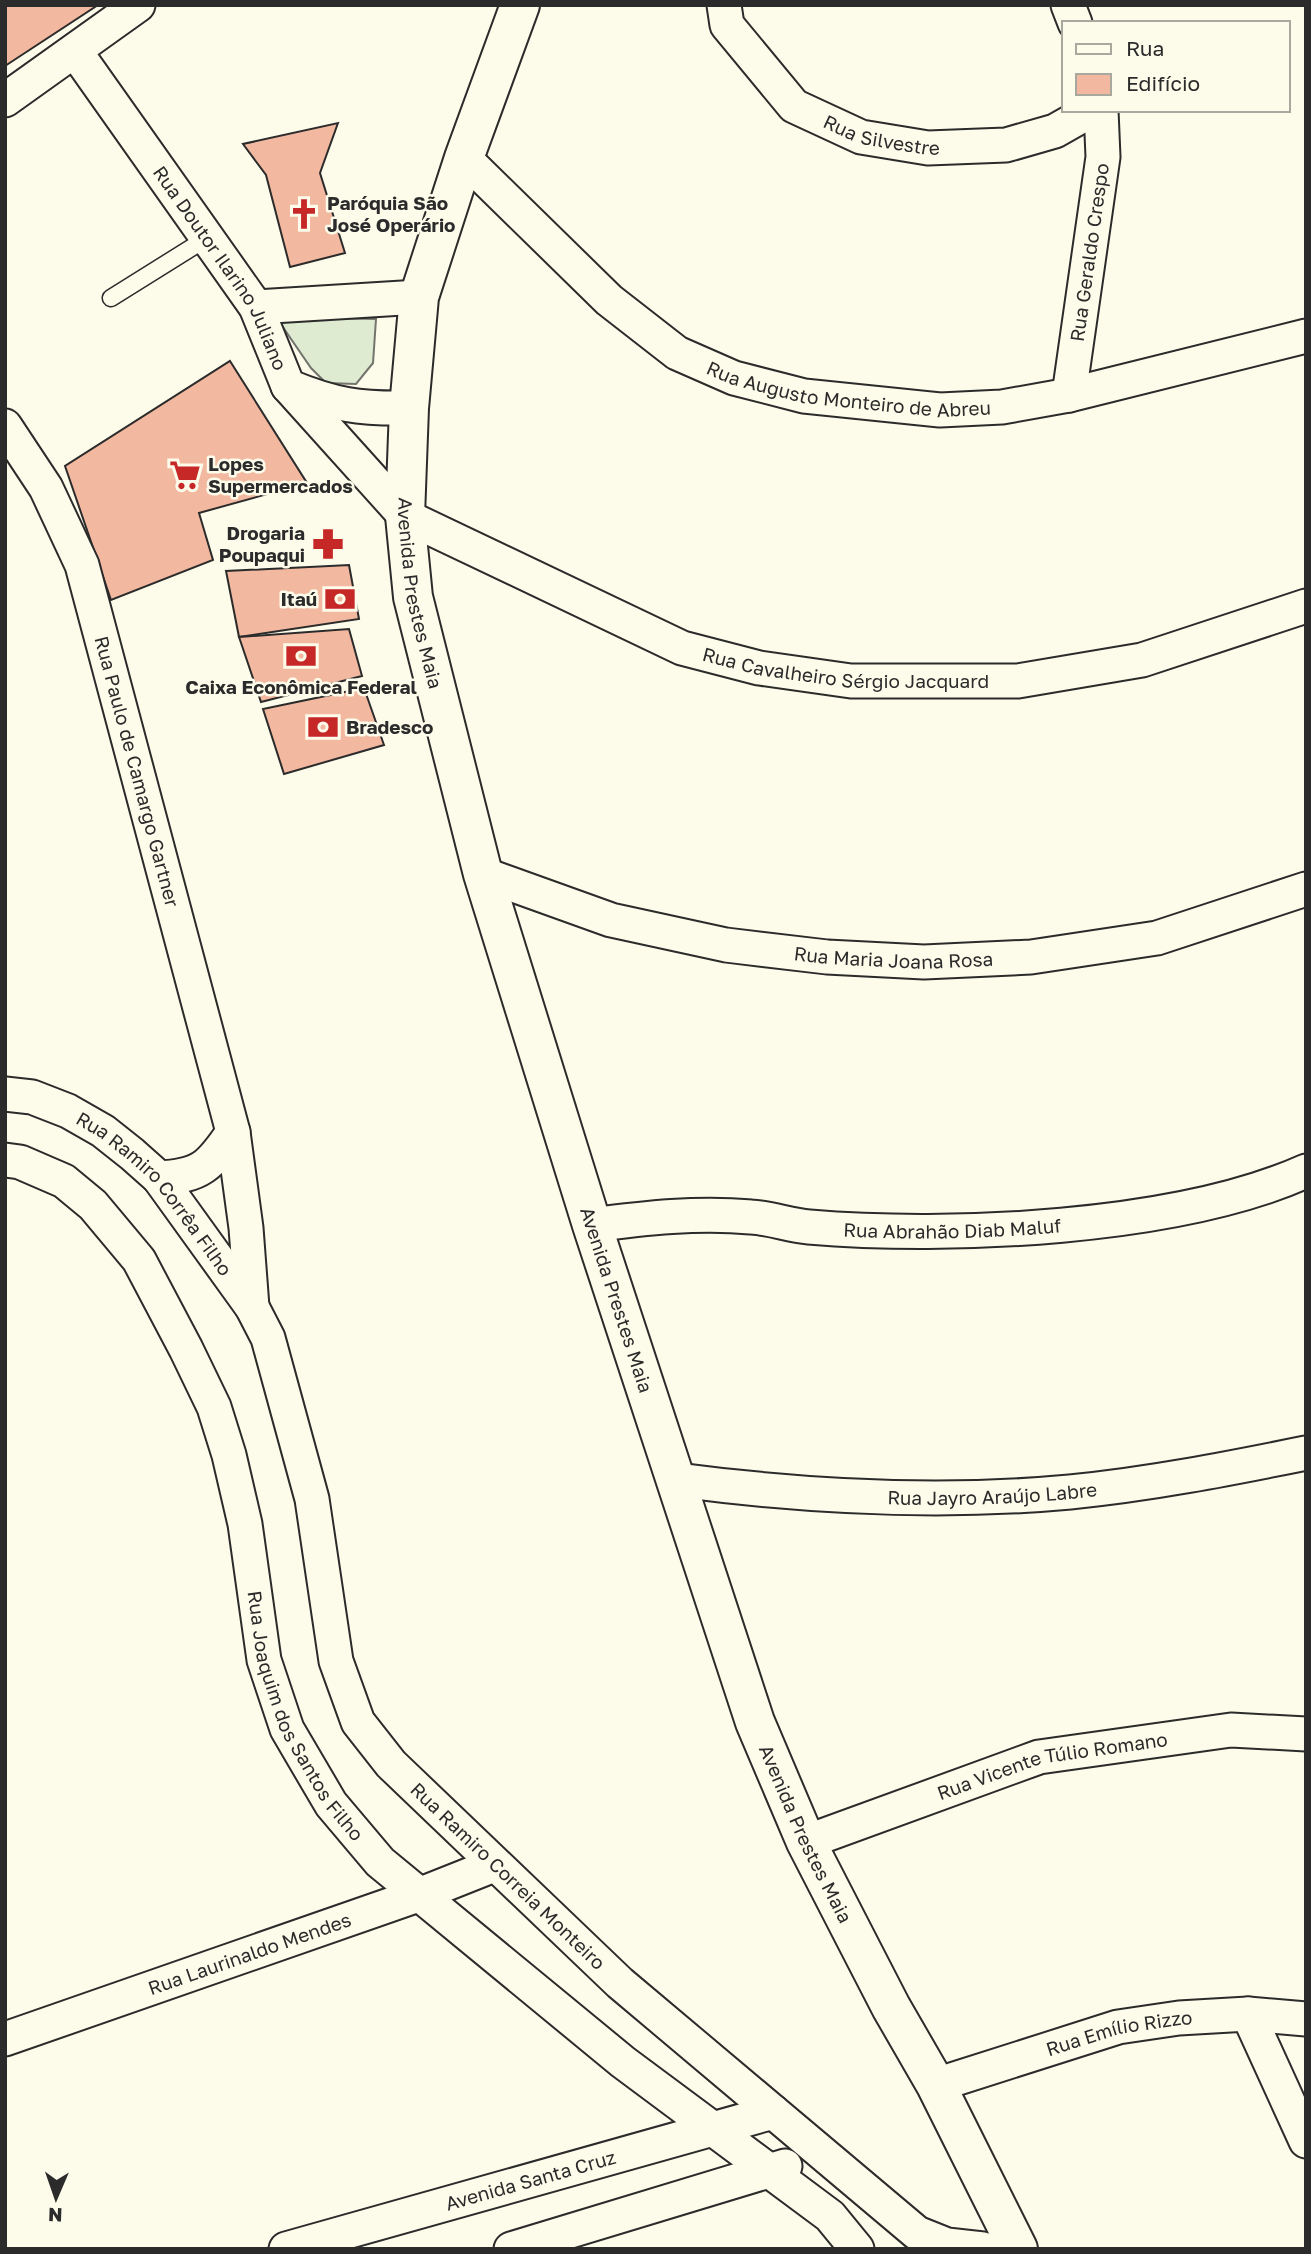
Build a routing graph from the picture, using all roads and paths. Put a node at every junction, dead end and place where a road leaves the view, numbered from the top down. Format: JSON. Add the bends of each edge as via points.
{"nodes":[{"id":1,"x":138,"y":5,"type":"edge"},
{"id":2,"x":520,"y":5,"type":"edge"},
{"id":3,"x":724,"y":5,"type":"edge"},
{"id":4,"x":1068,"y":5,"type":"edge"},
{"id":5,"x":1075,"y":21,"type":"edge"},
{"id":6,"x":75,"y":51,"type":"junction"},
{"id":7,"x":5,"y":100,"type":"edge"},
{"id":8,"x":1089,"y":112,"type":"edge"},
{"id":9,"x":1101,"y":112,"type":"edge"},
{"id":10,"x":464,"y":158,"type":"junction"},
{"id":11,"x":207,"y":238,"type":"junction"},
{"id":12,"x":419,"y":296,"type":"junction"},
{"id":13,"x":111,"y":298,"type":"dead end"},
{"id":14,"x":256,"y":307,"type":"junction"},
{"id":15,"x":1306,"y":336,"type":"edge"},
{"id":16,"x":288,"y":386,"type":"junction"},
{"id":17,"x":1069,"y":395,"type":"junction"},
{"id":18,"x":409,"y":408,"type":"junction"},
{"id":19,"x":5,"y":426,"type":"edge"},
{"id":20,"x":405,"y":516,"type":"junction"},
{"id":21,"x":1306,"y":606,"type":"edge"},
{"id":22,"x":483,"y":874,"type":"junction"},
{"id":23,"x":1306,"y":889,"type":"edge"},
{"id":24,"x":5,"y":1094,"type":"edge"},
{"id":25,"x":233,"y":1132,"type":"junction"},
{"id":26,"x":5,"y":1160,"type":"edge"},
{"id":27,"x":1306,"y":1171,"type":"edge"},
{"id":28,"x":159,"y":1178,"type":"junction"},
{"id":29,"x":592,"y":1224,"type":"junction"},
{"id":30,"x":252,"y":1307,"type":"junction"},
{"id":31,"x":268,"y":1338,"type":"joint"},
{"id":32,"x":1306,"y":1453,"type":"edge"},
{"id":33,"x":678,"y":1480,"type":"junction"},
{"id":34,"x":1306,"y":1734,"type":"edge"},
{"id":35,"x":806,"y":1842,"type":"junction"},
{"id":36,"x":494,"y":1865,"type":"junction"},
{"id":37,"x":421,"y":1894,"type":"junction"},
{"id":38,"x":1248,"y":2014,"type":"junction"},
{"id":39,"x":1306,"y":2019,"type":"edge"},
{"id":40,"x":5,"y":2039,"type":"edge"},
{"id":41,"x":936,"y":2085,"type":"junction"},
{"id":42,"x":773,"y":2112,"type":"junction"},
{"id":43,"x":710,"y":2128,"type":"junction"},
{"id":44,"x":1306,"y":2141,"type":"edge"},
{"id":45,"x":829,"y":2156,"type":"junction"},
{"id":46,"x":769,"y":2169,"type":"junction"},
{"id":47,"x":286,"y":2249,"type":"edge"},
{"id":48,"x":511,"y":2249,"type":"edge"},
{"id":49,"x":857,"y":2249,"type":"edge"},
{"id":50,"x":983,"y":2249,"type":"edge"},
{"id":51,"x":1018,"y":2249,"type":"edge"}],
"edges":[{"from":1,"to":6,"type":"street"},
{"from":2,"to":10,"type":"main road","name":"Avenida Prestes Maia"},
{"from":3,"to":8,"type":"street","name":"Rua Silvestre","via":[[727,25],[794,106],[861,137],[928,148],[1006,145],[1055,131]]},
{"from":4,"to":5,"type":"street"},
{"from":6,"to":7,"type":"street"},
{"from":6,"to":11,"type":"street","name":"Rua Doutor Ilarino Juliano"},
{"from":9,"to":17,"type":"street","name":"Rua Geraldo Crespo","via":[[1103,157]]},
{"from":10,"to":12,"type":"main road","name":"Avenida Prestes Maia"},
{"from":10,"to":17,"type":"street","name":"Rua Augusto Monteiro de Abreu","via":[[609,300],[677,353],[734,377],[804,396],[940,410],[1002,407]]},
{"from":11,"to":13,"type":"lane"},
{"from":11,"to":14,"type":"street","name":"Rua Doutor Ilarino Juliano"},
{"from":12,"to":14,"type":"street"},
{"from":12,"to":18,"type":"main road","name":"Avenida Prestes Maia"},
{"from":14,"to":16,"type":"street","name":"Rua Doutor Ilarino Juliano"},
{"from":15,"to":17,"type":"street","name":"Rua Augusto Monteiro de Abreu"},
{"from":16,"to":18,"type":"street","name":"Rua Doutor Ilarino Juliano","via":[[330,403],[365,409]]},
{"from":16,"to":20,"type":"street"},
{"from":18,"to":20,"type":"main road","name":"Avenida Prestes Maia"},
{"from":19,"to":25,"type":"street","name":"Rua Paulo de Camargo Gartner","via":[[46,488],[82,565]]},
{"from":20,"to":21,"type":"street","name":"Rua Cavalheiro Sérgio Jacquard","via":[[682,648],[759,668],[851,681],[1018,681],[1142,660]]},
{"from":20,"to":22,"type":"main road","name":"Avenida Prestes Maia","via":[[413,597]]},
{"from":22,"to":23,"type":"street","name":"Rua Maria Joana Rosa","via":[[611,920],[726,945],[924,962],[1031,957],[1157,937]]},
{"from":22,"to":29,"type":"main road","name":"Avenida Prestes Maia"},
{"from":24,"to":28,"type":"street","name":"Rua Ramiro Corrêa Filho","via":[[32,1097],[68,1111],[103,1131]]},
{"from":25,"to":28,"type":"street","via":[[213,1161],[199,1171]]},
{"from":25,"to":30,"type":"street","name":"Rua Paulo de Camargo Gartner"},
{"from":26,"to":37,"type":"street","name":"Rua Joaquim dos Santos Filho","via":[[64,1181],[93,1205],[139,1260],[218,1419],[245,1524],[264,1660],[286,1729],[331,1804],[380,1862]]},
{"from":27,"to":29,"type":"street","name":"Rua Abrahão Diab Maluf","via":[[1268,1188],[1189,1206],[1014,1228],[895,1230],[808,1227],[751,1217],[658,1216]]},
{"from":28,"to":30,"type":"street","name":"Rua Ramiro Corrêa Filho"},
{"from":29,"to":33,"type":"main road","name":"Avenida Prestes Maia"},
{"from":30,"to":31,"type":"street","name":"Rua Ramiro Corrêa Filho"},
{"from":31,"to":36,"type":"street","name":"Rua Ramiro Correia Monteiro","via":[[312,1499],[336,1661],[358,1722],[391,1765]]},
{"from":32,"to":33,"type":"street","name":"Rua Jayro Araújo Labre","via":[[1194,1476],[1068,1492],[873,1498]]},
{"from":33,"to":35,"type":"main road","name":"Avenida Prestes Maia","via":[[755,1722]]},
{"from":34,"to":35,"type":"street","name":"Rua Vicente Túlio Romano","via":[[1231,1730],[1039,1757]]},
{"from":35,"to":41,"type":"main road","name":"Avenida Prestes Maia"},
{"from":36,"to":37,"type":"street","name":"Rua Laurinaldo Mendes"},
{"from":36,"to":42,"type":"street","name":"Rua Ramiro Correia Monteiro","via":[[620,1983]]},
{"from":37,"to":40,"type":"street","name":"Rua Laurinaldo Mendes"},
{"from":37,"to":43,"type":"street","name":"Rua Joaquim dos Santos Filho"},
{"from":38,"to":39,"type":"street","name":"Rua Emílio Rizzo"},
{"from":38,"to":41,"type":"street","name":"Rua Emílio Rizzo","via":[[1118,2026]]},
{"from":38,"to":44,"type":"street"},
{"from":41,"to":51,"type":"main road","name":"Avenida Prestes Maia"},
{"from":42,"to":43,"type":"street","name":"Avenida Santa Cruz"},
{"from":42,"to":45,"type":"street","name":"Rua Ramiro Correia Monteiro"},
{"from":43,"to":46,"type":"street","name":"Rua Joaquim dos Santos Filho"},
{"from":43,"to":47,"type":"street","name":"Avenida Santa Cruz"},
{"from":45,"to":46,"type":"street"},
{"from":45,"to":50,"type":"street","name":"Rua Ramiro Correia Monteiro","via":[[917,2233],[947,2245]]},
{"from":46,"to":48,"type":"street"},
{"from":46,"to":49,"type":"street","name":"Rua Joaquim dos Santos Filho","via":[[831,2216]]}]}
